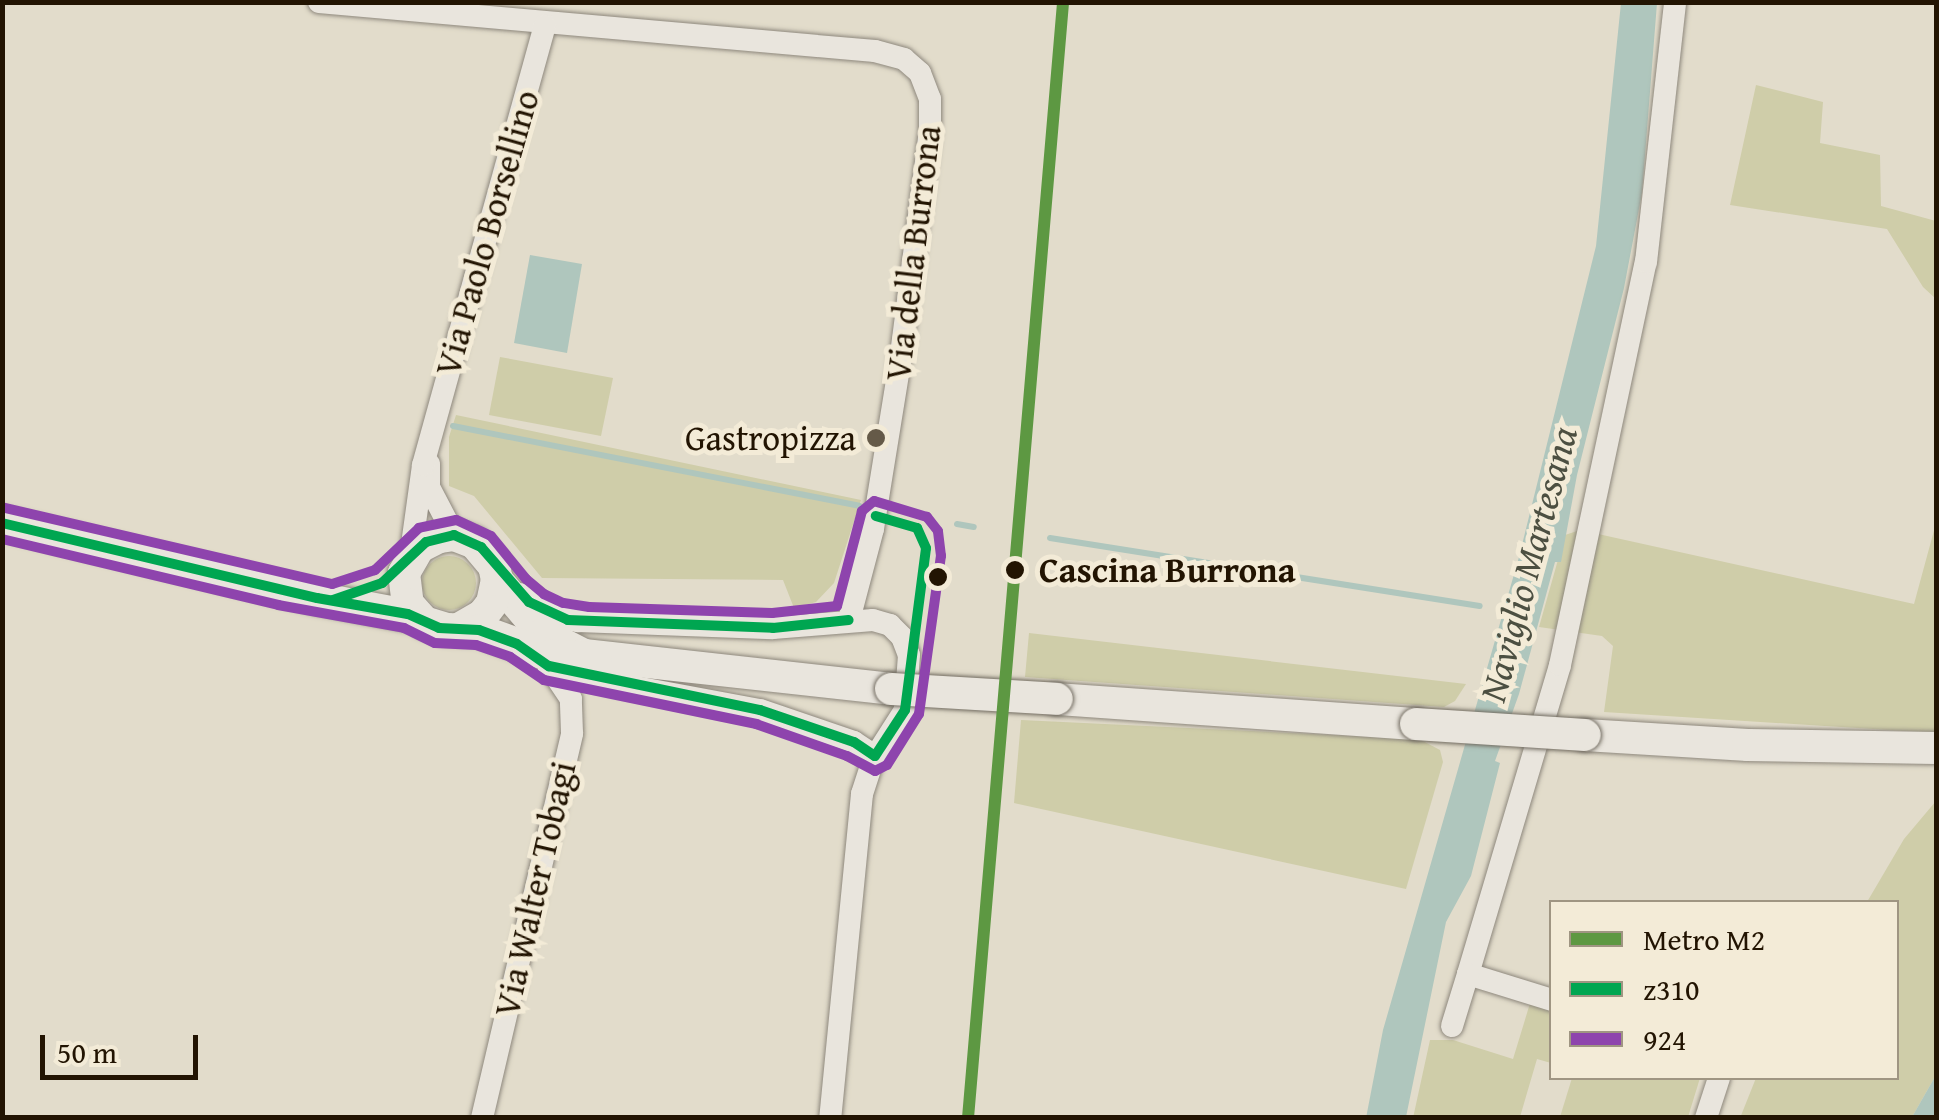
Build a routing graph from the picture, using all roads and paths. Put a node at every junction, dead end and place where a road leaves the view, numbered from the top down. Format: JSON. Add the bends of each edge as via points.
{"nodes":[{"id":1,"x":318,"y":2,"type":"edge"},
{"id":2,"x":1675,"y":2,"type":"edge"},
{"id":3,"x":545,"y":26,"type":"junction"},
{"id":4,"x":429,"y":441,"type":"junction"},
{"id":5,"x":2,"y":523,"type":"edge"},
{"id":6,"x":454,"y":536,"type":"junction"},
{"id":7,"x":408,"y":562,"type":"junction"},
{"id":8,"x":495,"y":573,"type":"junction"},
{"id":9,"x":333,"y":600,"type":"junction"},
{"id":10,"x":418,"y":617,"type":"junction"},
{"id":11,"x":849,"y":620,"type":"junction"},
{"id":12,"x":462,"y":627,"type":"junction"},
{"id":13,"x":516,"y":644,"type":"junction"},
{"id":14,"x":596,"y":658,"type":"junction"},
{"id":15,"x":549,"y":666,"type":"junction"},
{"id":16,"x":1936,"y":748,"type":"edge"},
{"id":17,"x":875,"y":756,"type":"junction"},
{"id":18,"x":1468,"y":974,"type":"junction"},
{"id":19,"x":1549,"y":999,"type":"edge"},
{"id":20,"x":1452,"y":1026,"type":"dead end"},
{"id":21,"x":1718,"y":1080,"type":"edge"},
{"id":22,"x":482,"y":1118,"type":"edge"},
{"id":23,"x":830,"y":1118,"type":"edge"},
{"id":24,"x":1706,"y":1118,"type":"edge"}],
"edges":[{"from":1,"to":3,"type":"street","name":"Via della Burrona"},
{"from":2,"to":18,"type":"street","via":[[1646,262],[1549,702]]},
{"from":3,"to":4,"type":"street","name":"Via Paolo Borsellino"},
{"from":3,"to":11,"type":"street","name":"Via della Burrona","via":[[875,51],[914,67],[928,92],[900,362],[873,529]]},
{"from":4,"to":6,"type":"street","name":"Via Paolo Borsellino","via":[[430,487]]},
{"from":4,"to":7,"type":"street","name":"Via Paolo Borsellino"},
{"from":5,"to":9,"type":"street"},
{"from":6,"to":7,"type":"street","via":[[426,542]]},
{"from":6,"to":8,"type":"street","via":[[481,547]]},
{"from":7,"to":9,"type":"street","via":[[364,592]]},
{"from":7,"to":10,"type":"street","via":[[404,589]]},
{"from":8,"to":11,"type":"street","via":[[529,602],[568,620],[773,628]]},
{"from":8,"to":12,"type":"street","via":[[488,610]]},
{"from":8,"to":14,"type":"street","via":[[544,634]]},
{"from":9,"to":10,"type":"street"},
{"from":10,"to":12,"type":"street","via":[[439,628]]},
{"from":11,"to":17,"type":"street","via":[[890,624],[908,650],[904,714]]},
{"from":12,"to":13,"type":"street"},
{"from":13,"to":14,"type":"street","via":[[550,656]]},
{"from":13,"to":15,"type":"street"},
{"from":14,"to":16,"type":"street","bridge":true,"via":[[891,689],[1585,736]]},
{"from":15,"to":17,"type":"street","via":[[760,710],[854,742]]},
{"from":15,"to":22,"type":"street","name":"Via Walter Tobagi","via":[[571,699],[572,733]]},
{"from":17,"to":23,"type":"street","via":[[862,794]]},
{"from":18,"to":19,"type":"street"},
{"from":18,"to":20,"type":"street"},
{"from":21,"to":24,"type":"street"}]}
